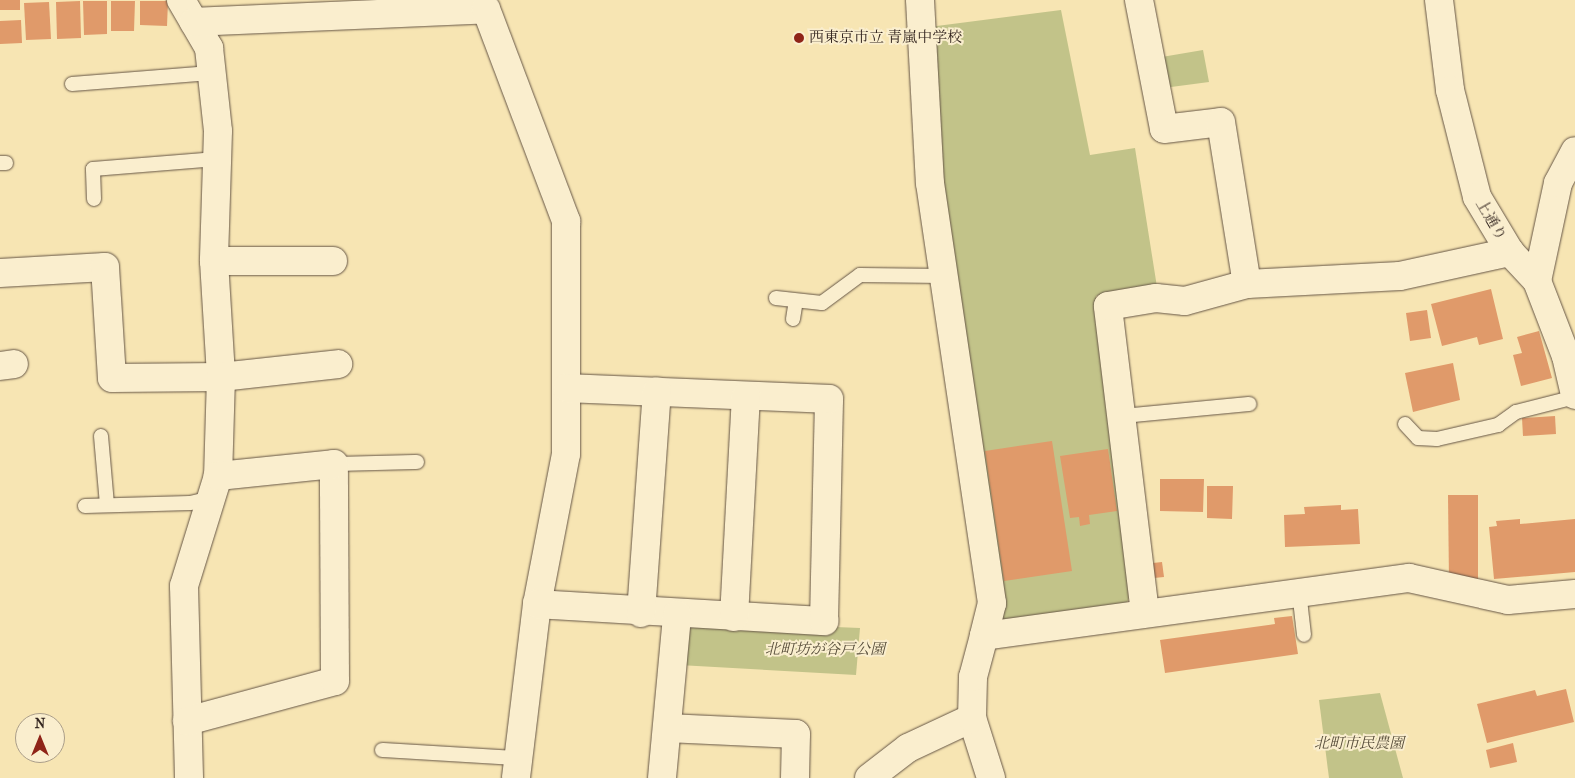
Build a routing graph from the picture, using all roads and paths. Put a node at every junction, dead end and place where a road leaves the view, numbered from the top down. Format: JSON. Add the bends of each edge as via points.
{"nodes":[{"id":1,"x":920,"y":0,"type":"edge"},
{"id":2,"x":1139,"y":0,"type":"edge"},
{"id":3,"x":1439,"y":0,"type":"edge"},
{"id":4,"x":188,"y":11,"type":"edge"},
{"id":5,"x":211,"y":73,"type":"junction"},
{"id":6,"x":72,"y":84,"type":"dead end"},
{"id":7,"x":1575,"y":151,"type":"edge"},
{"id":8,"x":217,"y":159,"type":"junction"},
{"id":9,"x":94,"y":199,"type":"dead end"},
{"id":10,"x":1510,"y":252,"type":"junction"},
{"id":11,"x":214,"y":261,"type":"junction"},
{"id":12,"x":333,"y":261,"type":"dead end"},
{"id":13,"x":0,"y":272,"type":"edge"},
{"id":14,"x":943,"y":276,"type":"junction"},
{"id":15,"x":1537,"y":281,"type":"junction"},
{"id":16,"x":1247,"y":284,"type":"junction"},
{"id":17,"x":776,"y":298,"type":"dead end"},
{"id":18,"x":796,"y":301,"type":"junction"},
{"id":19,"x":793,"y":319,"type":"dead end"},
{"id":20,"x":1570,"y":354,"type":"edge"},
{"id":21,"x":338,"y":364,"type":"dead end"},
{"id":22,"x":221,"y":377,"type":"junction"},
{"id":23,"x":567,"y":388,"type":"junction"},
{"id":24,"x":657,"y":392,"type":"junction"},
{"id":25,"x":746,"y":396,"type":"junction"},
{"id":26,"x":1575,"y":396,"type":"edge"},
{"id":27,"x":1249,"y":404,"type":"dead end"},
{"id":28,"x":1122,"y":416,"type":"junction"},
{"id":29,"x":1405,"y":424,"type":"dead end"},
{"id":30,"x":101,"y":436,"type":"dead end"},
{"id":31,"x":417,"y":462,"type":"dead end"},
{"id":32,"x":334,"y":464,"type":"junction"},
{"id":33,"x":215,"y":487,"type":"junction"},
{"id":34,"x":107,"y":504,"type":"junction"},
{"id":35,"x":84,"y":506,"type":"dead end"},
{"id":36,"x":1299,"y":591,"type":"junction"},
{"id":37,"x":1575,"y":594,"type":"edge"},
{"id":38,"x":537,"y":604,"type":"junction"},
{"id":39,"x":641,"y":613,"type":"junction"},
{"id":40,"x":1144,"y":613,"type":"junction"},
{"id":41,"x":677,"y":615,"type":"junction"},
{"id":42,"x":734,"y":617,"type":"junction"},
{"id":43,"x":1304,"y":635,"type":"dead end"},
{"id":44,"x":984,"y":636,"type":"junction"},
{"id":45,"x":972,"y":718,"type":"junction"},
{"id":46,"x":188,"y":721,"type":"junction"},
{"id":47,"x":667,"y":728,"type":"junction"},
{"id":48,"x":382,"y":750,"type":"dead end"},
{"id":49,"x":516,"y":768,"type":"edge"},
{"id":50,"x":189,"y":778,"type":"edge"},
{"id":51,"x":662,"y":778,"type":"edge"},
{"id":52,"x":795,"y":778,"type":"edge"},
{"id":53,"x":869,"y":778,"type":"edge"},
{"id":54,"x":992,"y":778,"type":"edge"}],
"edges":[{"from":1,"to":14,"type":"street","via":[[930,183]]},
{"from":2,"to":16,"type":"street","via":[[1164,129],[1221,122]]},
{"from":3,"to":10,"type":"street","name":"上通り","via":[[1450,90],[1477,197]]},
{"from":4,"to":5,"type":"street","via":[[209,48]]},
{"from":4,"to":23,"type":"street","via":[[486,10],[566,221]]},
{"from":5,"to":6,"type":"lane"},
{"from":5,"to":8,"type":"street"},
{"from":7,"to":15,"type":"street","via":[[1558,183]]},
{"from":8,"to":9,"type":"lane","via":[[93,169]]},
{"from":8,"to":11,"type":"street"},
{"from":10,"to":15,"type":"street","name":"上通り"},
{"from":10,"to":16,"type":"street","via":[[1400,276]]},
{"from":11,"to":12,"type":"street"},
{"from":11,"to":22,"type":"street"},
{"from":13,"to":22,"type":"street","via":[[105,266],[112,378]]},
{"from":14,"to":18,"type":"lane","via":[[860,275],[822,303]]},
{"from":14,"to":44,"type":"street","via":[[992,603]]},
{"from":15,"to":20,"type":"street","name":"上通り"},
{"from":16,"to":28,"type":"street","via":[[1185,301],[1156,298],[1108,306]]},
{"from":17,"to":18,"type":"lane"},
{"from":18,"to":19,"type":"lane"},
{"from":20,"to":26,"type":"street","name":"上通り"},
{"from":21,"to":22,"type":"street"},
{"from":22,"to":33,"type":"street"},
{"from":23,"to":24,"type":"street"},
{"from":23,"to":38,"type":"street","via":[[566,454]]},
{"from":24,"to":25,"type":"street"},
{"from":24,"to":39,"type":"street"},
{"from":25,"to":42,"type":"street"},
{"from":25,"to":42,"type":"street","via":[[829,399],[824,622]]},
{"from":26,"to":29,"type":"lane","via":[[1516,412],[1498,425],[1437,439],[1418,438]]},
{"from":27,"to":28,"type":"lane"},
{"from":28,"to":40,"type":"street"},
{"from":30,"to":34,"type":"lane"},
{"from":31,"to":32,"type":"lane"},
{"from":32,"to":33,"type":"street"},
{"from":32,"to":46,"type":"street","via":[[335,681]]},
{"from":33,"to":34,"type":"lane","via":[[190,503]]},
{"from":33,"to":46,"type":"street","via":[[184,586]]},
{"from":34,"to":35,"type":"lane"},
{"from":36,"to":37,"type":"street","via":[[1409,578],[1508,600]]},
{"from":36,"to":40,"type":"street"},
{"from":36,"to":43,"type":"lane"},
{"from":38,"to":39,"type":"street"},
{"from":38,"to":49,"type":"street"},
{"from":39,"to":41,"type":"street"},
{"from":40,"to":44,"type":"street"},
{"from":41,"to":42,"type":"street"},
{"from":41,"to":47,"type":"street"},
{"from":44,"to":45,"type":"street","via":[[973,677]]},
{"from":45,"to":53,"type":"street","via":[[908,748]]},
{"from":45,"to":54,"type":"street"},
{"from":46,"to":50,"type":"street"},
{"from":47,"to":51,"type":"street"},
{"from":47,"to":52,"type":"street","via":[[796,734]]},
{"from":48,"to":49,"type":"lane"}]}
